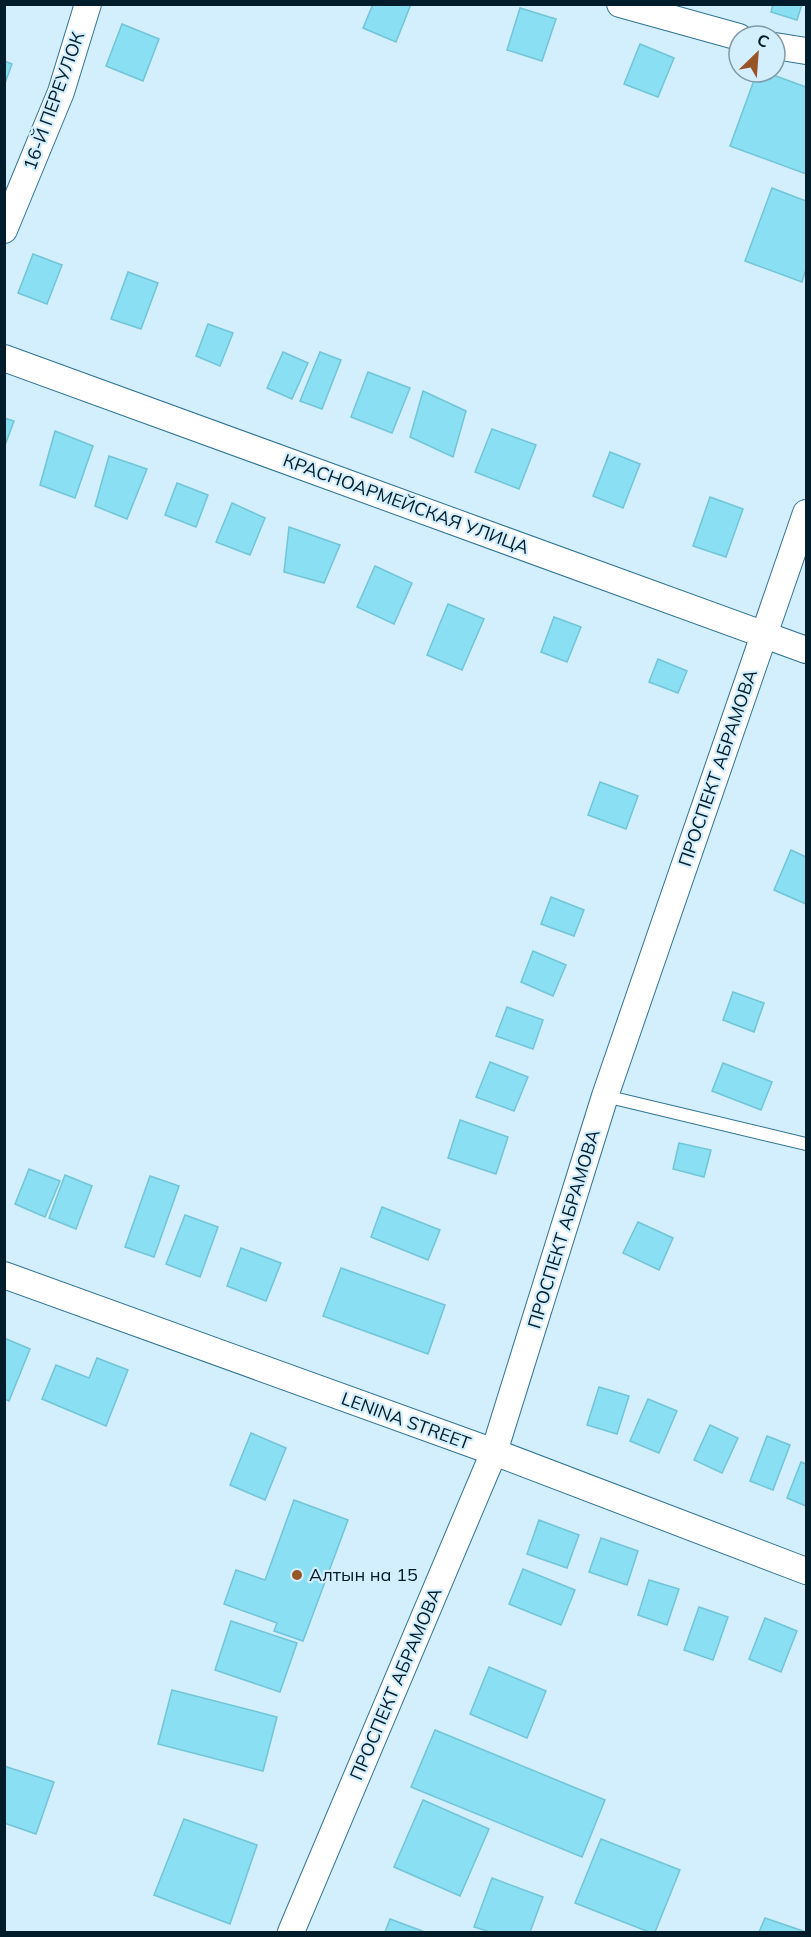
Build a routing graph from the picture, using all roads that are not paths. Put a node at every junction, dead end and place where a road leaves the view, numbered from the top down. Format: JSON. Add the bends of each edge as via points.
{"nodes":[{"id":1,"x":88,"y":4,"type":"edge"},
{"id":2,"x":620,"y":4,"type":"edge"},
{"id":3,"x":727,"y":34,"type":"edge"},
{"id":4,"x":787,"y":48,"type":"edge"},
{"id":5,"x":807,"y":51,"type":"edge"},
{"id":6,"x":4,"y":230,"type":"edge"},
{"id":7,"x":4,"y":358,"type":"edge"},
{"id":8,"x":807,"y":513,"type":"edge"},
{"id":9,"x":764,"y":635,"type":"junction"},
{"id":10,"x":807,"y":650,"type":"edge"},
{"id":11,"x":605,"y":1096,"type":"junction"},
{"id":12,"x":807,"y":1144,"type":"edge"},
{"id":13,"x":4,"y":1275,"type":"edge"},
{"id":14,"x":494,"y":1452,"type":"junction"},
{"id":15,"x":807,"y":1571,"type":"edge"},
{"id":16,"x":291,"y":1932,"type":"edge"}],
"edges":[{"from":1,"to":6,"type":"street","name":"16-Й ПЕРЕУЛОК","via":[[61,92]]},
{"from":2,"to":3,"type":"street"},
{"from":4,"to":5,"type":"street"},
{"from":7,"to":9,"type":"street","name":"КРАСНОАРМЕЙСКАЯ УЛИЦА"},
{"from":8,"to":9,"type":"street","name":"ПРОСПЕКТ АБРАМОВА"},
{"from":9,"to":10,"type":"street","name":"КРАСНОАРМЕЙСКАЯ УЛИЦА"},
{"from":9,"to":11,"type":"street","name":"ПРОСПЕКТ АБРАМОВА"},
{"from":11,"to":12,"type":"lane"},
{"from":11,"to":14,"type":"street","name":"ПРОСПЕКТ АБРАМОВА"},
{"from":13,"to":14,"type":"street","name":"LENINA STREET"},
{"from":14,"to":15,"type":"street","name":"LENINA STREET"},
{"from":14,"to":16,"type":"street","name":"ПРОСПЕКТ АБРАМОВА"}]}
